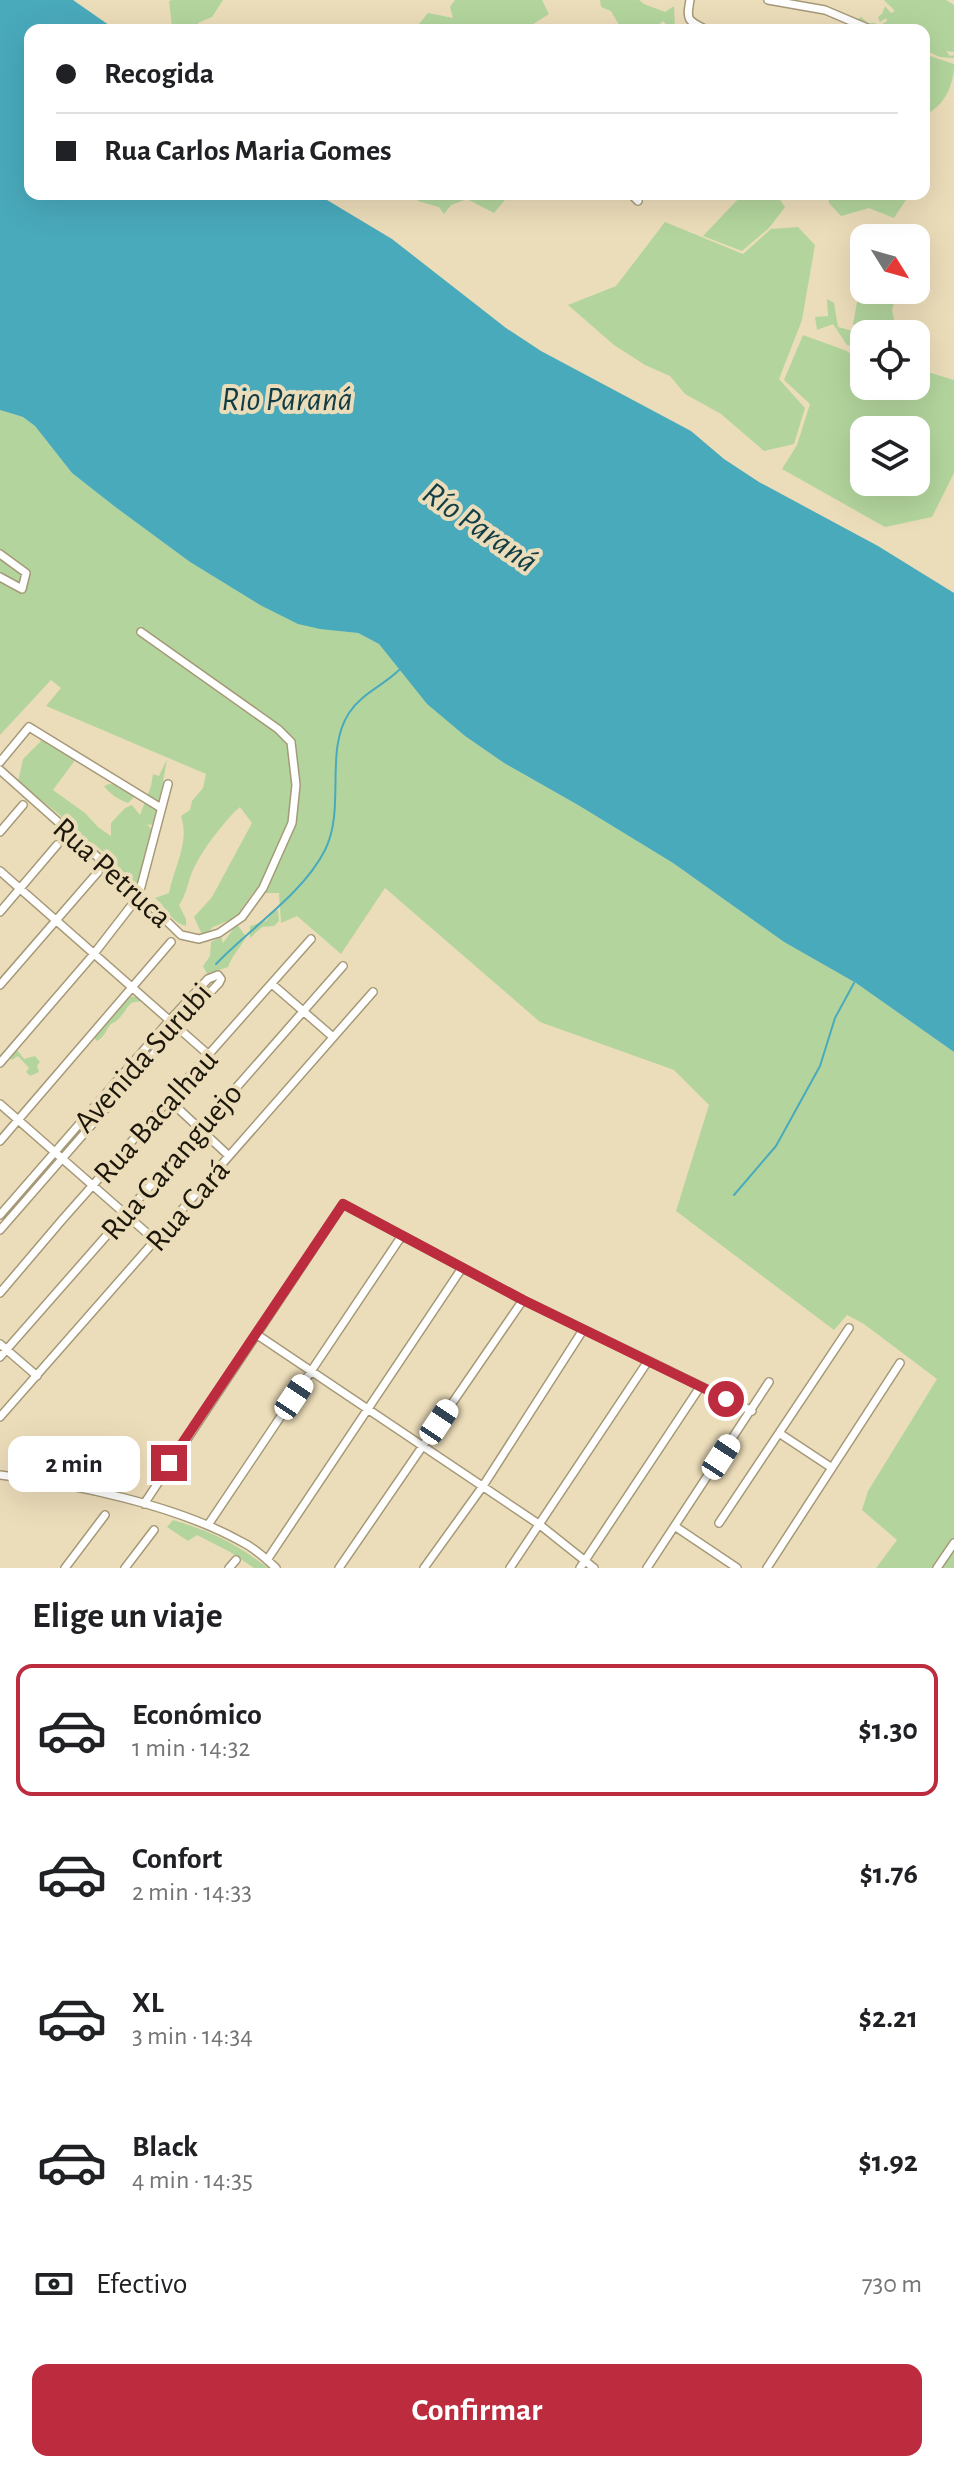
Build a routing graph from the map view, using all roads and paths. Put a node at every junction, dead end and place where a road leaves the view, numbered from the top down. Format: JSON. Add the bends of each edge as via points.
{"nodes":[{"id":1,"x":690,"y":0,"type":"edge"},
{"id":2,"x":768,"y":0,"type":"edge"},
{"id":3,"x":832,"y":0,"type":"edge"},
{"id":4,"x":780,"y":1,"type":"edge"},
{"id":5,"x":825,"y":10,"type":"junction"},
{"id":6,"x":689,"y":21,"type":"junction"},
{"id":7,"x":687,"y":24,"type":"edge"},
{"id":8,"x":695,"y":24,"type":"edge"},
{"id":9,"x":858,"y":24,"type":"edge"},
{"id":10,"x":0,"y":554,"type":"edge"},
{"id":11,"x":0,"y":577,"type":"edge"},
{"id":12,"x":141,"y":632,"type":"dead end"},
{"id":13,"x":0,"y":762,"type":"edge"},
{"id":14,"x":0,"y":770,"type":"edge"},
{"id":15,"x":168,"y":784,"type":"dead end"},
{"id":16,"x":23,"y":805,"type":"dead end"},
{"id":17,"x":161,"y":808,"type":"junction"},
{"id":18,"x":0,"y":832,"type":"edge"},
{"id":19,"x":57,"y":845,"type":"dead end"},
{"id":20,"x":0,"y":871,"type":"edge"},
{"id":21,"x":98,"y":872,"type":"dead end"},
{"id":22,"x":21,"y":889,"type":"junction"},
{"id":23,"x":139,"y":894,"type":"junction"},
{"id":24,"x":131,"y":906,"type":"dead end"},
{"id":25,"x":0,"y":912,"type":"edge"},
{"id":26,"x":56,"y":920,"type":"junction"},
{"id":27,"x":311,"y":939,"type":"dead end"},
{"id":28,"x":171,"y":942,"type":"dead end"},
{"id":29,"x":93,"y":955,"type":"junction"},
{"id":30,"x":343,"y":966,"type":"dead end"},
{"id":31,"x":272,"y":984,"type":"junction"},
{"id":32,"x":0,"y":985,"type":"edge"},
{"id":33,"x":133,"y":987,"type":"junction"},
{"id":34,"x":373,"y":992,"type":"dead end"},
{"id":35,"x":303,"y":1011,"type":"junction"},
{"id":36,"x":169,"y":1021,"type":"junction"},
{"id":37,"x":176,"y":1028,"type":"junction"},
{"id":38,"x":333,"y":1037,"type":"junction"},
{"id":39,"x":210,"y":1056,"type":"junction"},
{"id":40,"x":0,"y":1063,"type":"edge"},
{"id":41,"x":169,"y":1100,"type":"junction"},
{"id":42,"x":0,"y":1104,"type":"edge"},
{"id":43,"x":19,"y":1120,"type":"junction"},
{"id":44,"x":199,"y":1128,"type":"junction"},
{"id":45,"x":0,"y":1141,"type":"edge"},
{"id":46,"x":55,"y":1153,"type":"junction"},
{"id":47,"x":229,"y":1156,"type":"junction"},
{"id":48,"x":62,"y":1159,"type":"junction"},
{"id":49,"x":93,"y":1186,"type":"junction"},
{"id":50,"x":125,"y":1213,"type":"junction"},
{"id":51,"x":0,"y":1215,"type":"edge"},
{"id":52,"x":0,"y":1230,"type":"edge"},
{"id":53,"x":401,"y":1237,"type":"junction"},
{"id":54,"x":156,"y":1241,"type":"junction"},
{"id":55,"x":462,"y":1268,"type":"junction"},
{"id":56,"x":0,"y":1293,"type":"edge"},
{"id":57,"x":523,"y":1300,"type":"junction"},
{"id":58,"x":849,"y":1328,"type":"dead end"},
{"id":59,"x":583,"y":1330,"type":"junction"},
{"id":60,"x":256,"y":1334,"type":"junction"},
{"id":61,"x":3,"y":1347,"type":"edge"},
{"id":62,"x":0,"y":1357,"type":"edge"},
{"id":63,"x":648,"y":1361,"type":"junction"},
{"id":64,"x":900,"y":1363,"type":"dead end"},
{"id":65,"x":311,"y":1371,"type":"junction"},
{"id":66,"x":37,"y":1376,"type":"junction"},
{"id":67,"x":769,"y":1382,"type":"dead end"},
{"id":68,"x":700,"y":1387,"type":"junction"},
{"id":69,"x":367,"y":1409,"type":"junction"},
{"id":70,"x":752,"y":1411,"type":"junction"},
{"id":71,"x":0,"y":1417,"type":"edge"},
{"id":72,"x":779,"y":1433,"type":"junction"},
{"id":73,"x":422,"y":1447,"type":"junction"},
{"id":74,"x":832,"y":1468,"type":"junction"},
{"id":75,"x":0,"y":1475,"type":"edge"},
{"id":76,"x":483,"y":1486,"type":"junction"},
{"id":77,"x":144,"y":1504,"type":"junction"},
{"id":78,"x":105,"y":1515,"type":"dead end"},
{"id":79,"x":719,"y":1523,"type":"dead end"},
{"id":80,"x":208,"y":1525,"type":"junction"},
{"id":81,"x":540,"y":1525,"type":"junction"},
{"id":82,"x":676,"y":1527,"type":"junction"},
{"id":83,"x":154,"y":1530,"type":"dead end"},
{"id":84,"x":954,"y":1543,"type":"edge"},
{"id":85,"x":722,"y":1558,"type":"junction"},
{"id":86,"x":236,"y":1560,"type":"dead end"},
{"id":87,"x":267,"y":1560,"type":"junction"},
{"id":88,"x":586,"y":1560,"type":"junction"},
{"id":89,"x":65,"y":1568,"type":"edge"},
{"id":90,"x":125,"y":1568,"type":"edge"},
{"id":91,"x":229,"y":1568,"type":"edge"},
{"id":92,"x":276,"y":1568,"type":"edge"},
{"id":93,"x":339,"y":1568,"type":"edge"},
{"id":94,"x":424,"y":1568,"type":"edge"},
{"id":95,"x":510,"y":1568,"type":"edge"},
{"id":96,"x":580,"y":1568,"type":"edge"},
{"id":97,"x":594,"y":1568,"type":"edge"},
{"id":98,"x":647,"y":1568,"type":"edge"},
{"id":99,"x":716,"y":1568,"type":"edge"},
{"id":100,"x":737,"y":1568,"type":"edge"},
{"id":101,"x":767,"y":1568,"type":"edge"},
{"id":102,"x":937,"y":1568,"type":"edge"}],
"edges":[{"from":1,"to":6,"type":"street"},
{"from":2,"to":4,"type":"street"},
{"from":3,"to":5,"type":"street"},
{"from":4,"to":5,"type":"street"},
{"from":5,"to":9,"type":"street"},
{"from":6,"to":7,"type":"street"},
{"from":6,"to":8,"type":"street"},
{"from":10,"to":11,"type":"street","via":[[26,573],[22,589]]},
{"from":12,"to":23,"type":"street","name":"Rua Petruca","via":[[278,729],[291,742],[296,785],[292,823],[263,888],[242,917],[219,933],[199,939],[181,935]]},
{"from":13,"to":17,"type":"street","via":[[29,727]]},
{"from":14,"to":23,"type":"street","name":"Rua Petruca"},
{"from":15,"to":17,"type":"street"},
{"from":16,"to":18,"type":"street"},
{"from":17,"to":23,"type":"street"},
{"from":19,"to":22,"type":"street"},
{"from":20,"to":22,"type":"street"},
{"from":21,"to":26,"type":"street"},
{"from":22,"to":25,"type":"street"},
{"from":22,"to":26,"type":"street"},
{"from":24,"to":29,"type":"street"},
{"from":26,"to":29,"type":"street"},
{"from":26,"to":32,"type":"street"},
{"from":27,"to":31,"type":"street","name":"Rua Bacalhau"},
{"from":28,"to":33,"type":"street"},
{"from":29,"to":33,"type":"street"},
{"from":29,"to":40,"type":"street"},
{"from":30,"to":35,"type":"street","name":"Rua Caranguejo"},
{"from":31,"to":35,"type":"street"},
{"from":31,"to":39,"type":"street","name":"Rua Bacalhau"},
{"from":33,"to":36,"type":"street"},
{"from":33,"to":43,"type":"street"},
{"from":34,"to":38,"type":"street","name":"Rua Cará"},
{"from":35,"to":38,"type":"street"},
{"from":35,"to":44,"type":"street","name":"Rua Caranguejo"},
{"from":36,"to":37,"type":"street"},
{"from":36,"to":37,"type":"street","name":"Avenida Surubi","via":[[218,975],[219,983]]},
{"from":36,"to":46,"type":"street","name":"Avenida Surubi"},
{"from":37,"to":39,"type":"street"},
{"from":37,"to":48,"type":"street","name":"Avenida Surubi"},
{"from":38,"to":47,"type":"street","name":"Rua Cará"},
{"from":39,"to":41,"type":"street","name":"Rua Bacalhau"},
{"from":41,"to":44,"type":"street"},
{"from":41,"to":49,"type":"street","name":"Rua Bacalhau"},
{"from":42,"to":43,"type":"street"},
{"from":43,"to":45,"type":"street"},
{"from":43,"to":46,"type":"street"},
{"from":44,"to":47,"type":"street"},
{"from":44,"to":50,"type":"street","name":"Rua Caranguejo"},
{"from":46,"to":48,"type":"street"},
{"from":46,"to":51,"type":"street","name":"Avenida Surubi"},
{"from":47,"to":54,"type":"street","name":"Rua Cará"},
{"from":48,"to":49,"type":"street"},
{"from":48,"to":52,"type":"street","name":"Avenida Surubi"},
{"from":49,"to":50,"type":"street"},
{"from":49,"to":56,"type":"street","name":"Rua Bacalhau"},
{"from":50,"to":54,"type":"street"},
{"from":50,"to":61,"type":"street","name":"Rua Caranguejo"},
{"from":53,"to":55,"type":"street"},
{"from":53,"to":60,"type":"street","via":[[343,1204]]},
{"from":53,"to":65,"type":"street"},
{"from":54,"to":66,"type":"street","name":"Rua Cará"},
{"from":55,"to":57,"type":"street"},
{"from":55,"to":69,"type":"street"},
{"from":57,"to":59,"type":"street"},
{"from":57,"to":73,"type":"street"},
{"from":58,"to":72,"type":"street"},
{"from":59,"to":63,"type":"street"},
{"from":59,"to":76,"type":"street"},
{"from":60,"to":65,"type":"street"},
{"from":60,"to":77,"type":"street"},
{"from":61,"to":62,"type":"street","name":"Rua Caranguejo"},
{"from":61,"to":66,"type":"street"},
{"from":63,"to":68,"type":"street"},
{"from":63,"to":81,"type":"street"},
{"from":64,"to":74,"type":"street"},
{"from":65,"to":69,"type":"street"},
{"from":65,"to":80,"type":"street"},
{"from":66,"to":71,"type":"street","name":"Rua Cará"},
{"from":67,"to":70,"type":"street"},
{"from":68,"to":70,"type":"street"},
{"from":68,"to":88,"type":"street"},
{"from":69,"to":73,"type":"street"},
{"from":69,"to":87,"type":"street"},
{"from":70,"to":82,"type":"street"},
{"from":72,"to":74,"type":"street"},
{"from":72,"to":79,"type":"street"},
{"from":73,"to":76,"type":"street"},
{"from":73,"to":93,"type":"street"},
{"from":74,"to":101,"type":"street"},
{"from":75,"to":77,"type":"street"},
{"from":76,"to":81,"type":"street"},
{"from":76,"to":94,"type":"street"},
{"from":77,"to":80,"type":"street"},
{"from":78,"to":89,"type":"street"},
{"from":80,"to":87,"type":"street"},
{"from":81,"to":88,"type":"street"},
{"from":81,"to":95,"type":"street"},
{"from":82,"to":85,"type":"street"},
{"from":82,"to":98,"type":"street"},
{"from":83,"to":90,"type":"street"},
{"from":84,"to":102,"type":"street"},
{"from":85,"to":99,"type":"street"},
{"from":85,"to":100,"type":"street"},
{"from":86,"to":91,"type":"street"},
{"from":87,"to":92,"type":"street"},
{"from":88,"to":96,"type":"street"},
{"from":88,"to":97,"type":"street"}]}
